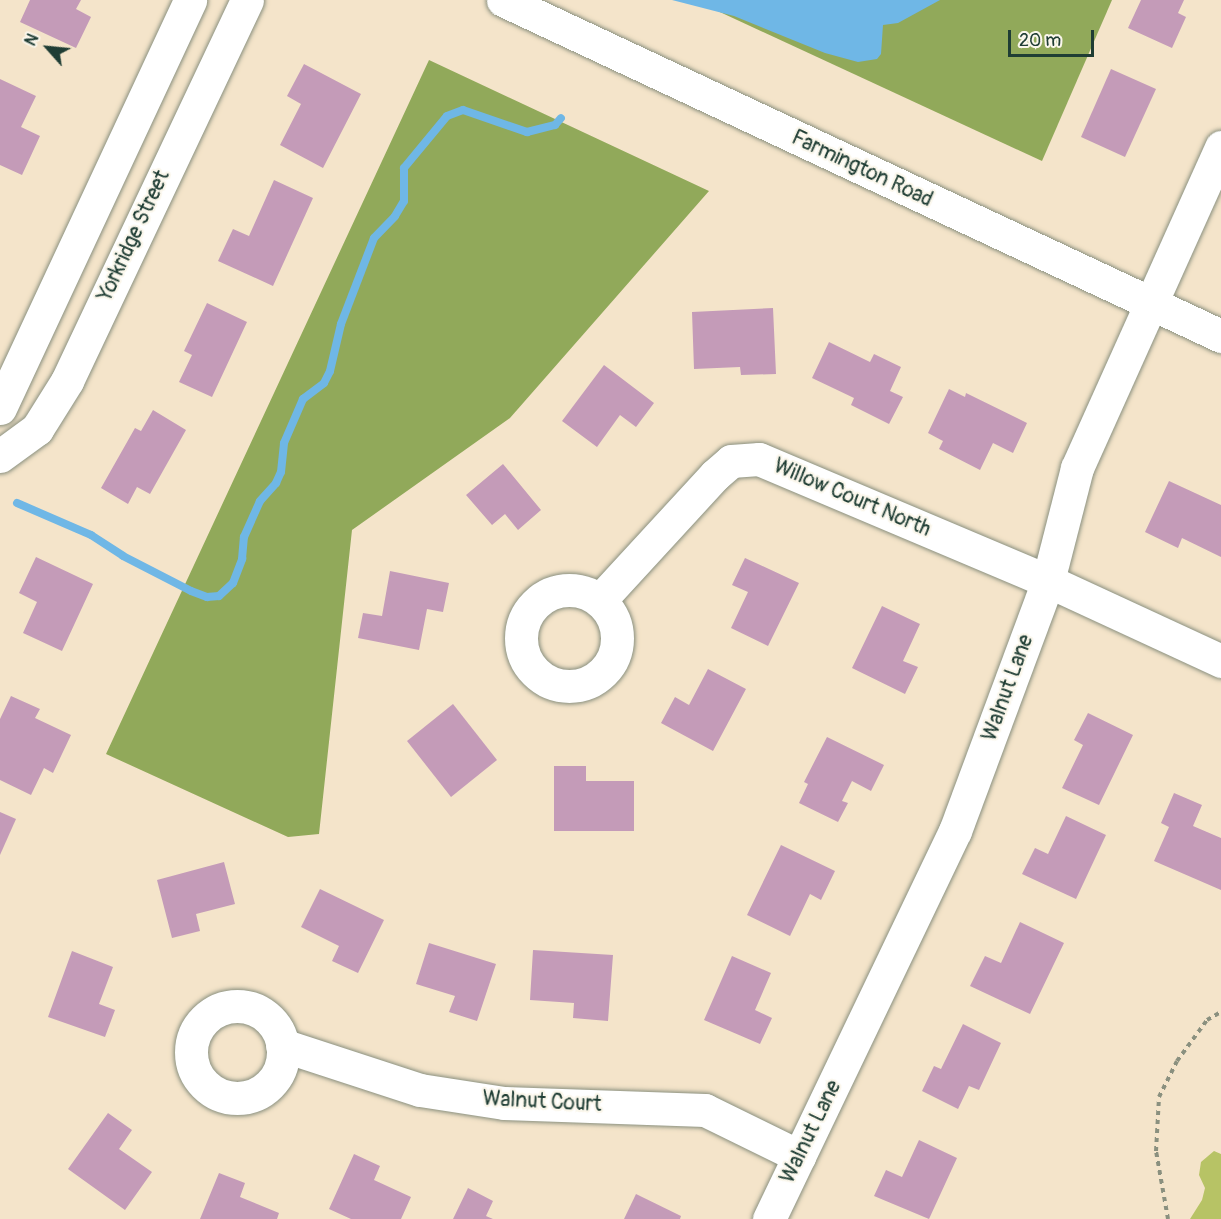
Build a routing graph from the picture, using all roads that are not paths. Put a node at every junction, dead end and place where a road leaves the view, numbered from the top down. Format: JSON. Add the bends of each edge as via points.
{"nodes":[{"id":1,"x":190,"y":0,"type":"edge"},
{"id":2,"x":247,"y":0,"type":"edge"},
{"id":3,"x":503,"y":0,"type":"edge"},
{"id":4,"x":1221,"y":147,"type":"edge"},
{"id":5,"x":88,"y":220,"type":"junction"},
{"id":6,"x":132,"y":241,"type":"junction"},
{"id":7,"x":1150,"y":302,"type":"junction"},
{"id":8,"x":1221,"y":336,"type":"edge"},
{"id":9,"x":0,"y":408,"type":"edge"},
{"id":10,"x":0,"y":456,"type":"edge"},
{"id":11,"x":1048,"y":581,"type":"junction"},
{"id":12,"x":600,"y":600,"type":"dead end"},
{"id":13,"x":1221,"y":661,"type":"edge"},
{"id":14,"x":282,"y":1045,"type":"dead end"},
{"id":15,"x":800,"y":1156,"type":"junction"},
{"id":16,"x":769,"y":1219,"type":"edge"}],
"edges":[{"from":1,"to":5,"type":"street"},
{"from":2,"to":6,"type":"street","name":"Yorkridge Street"},
{"from":3,"to":7,"type":"street","name":"Farmington Road"},
{"from":4,"to":7,"type":"street","name":"Walnut Lane"},
{"from":5,"to":6,"type":"street"},
{"from":5,"to":9,"type":"street"},
{"from":6,"to":10,"type":"street","name":"Yorkridge Street","via":[[61,391],[37,429]]},
{"from":7,"to":8,"type":"street","name":"Farmington Road"},
{"from":7,"to":11,"type":"street","name":"Walnut Lane","via":[[1077,468]]},
{"from":11,"to":12,"type":"street","name":"Willow Court North","via":[[759,459],[731,461],[715,475]]},
{"from":11,"to":13,"type":"street","name":"Willow Court North"},
{"from":11,"to":15,"type":"street","name":"Walnut Lane","via":[[955,831]]},
{"from":14,"to":15,"type":"street","name":"Walnut Court","via":[[420,1090],[504,1103],[705,1110]]},
{"from":15,"to":16,"type":"street","name":"Walnut Lane"}]}
